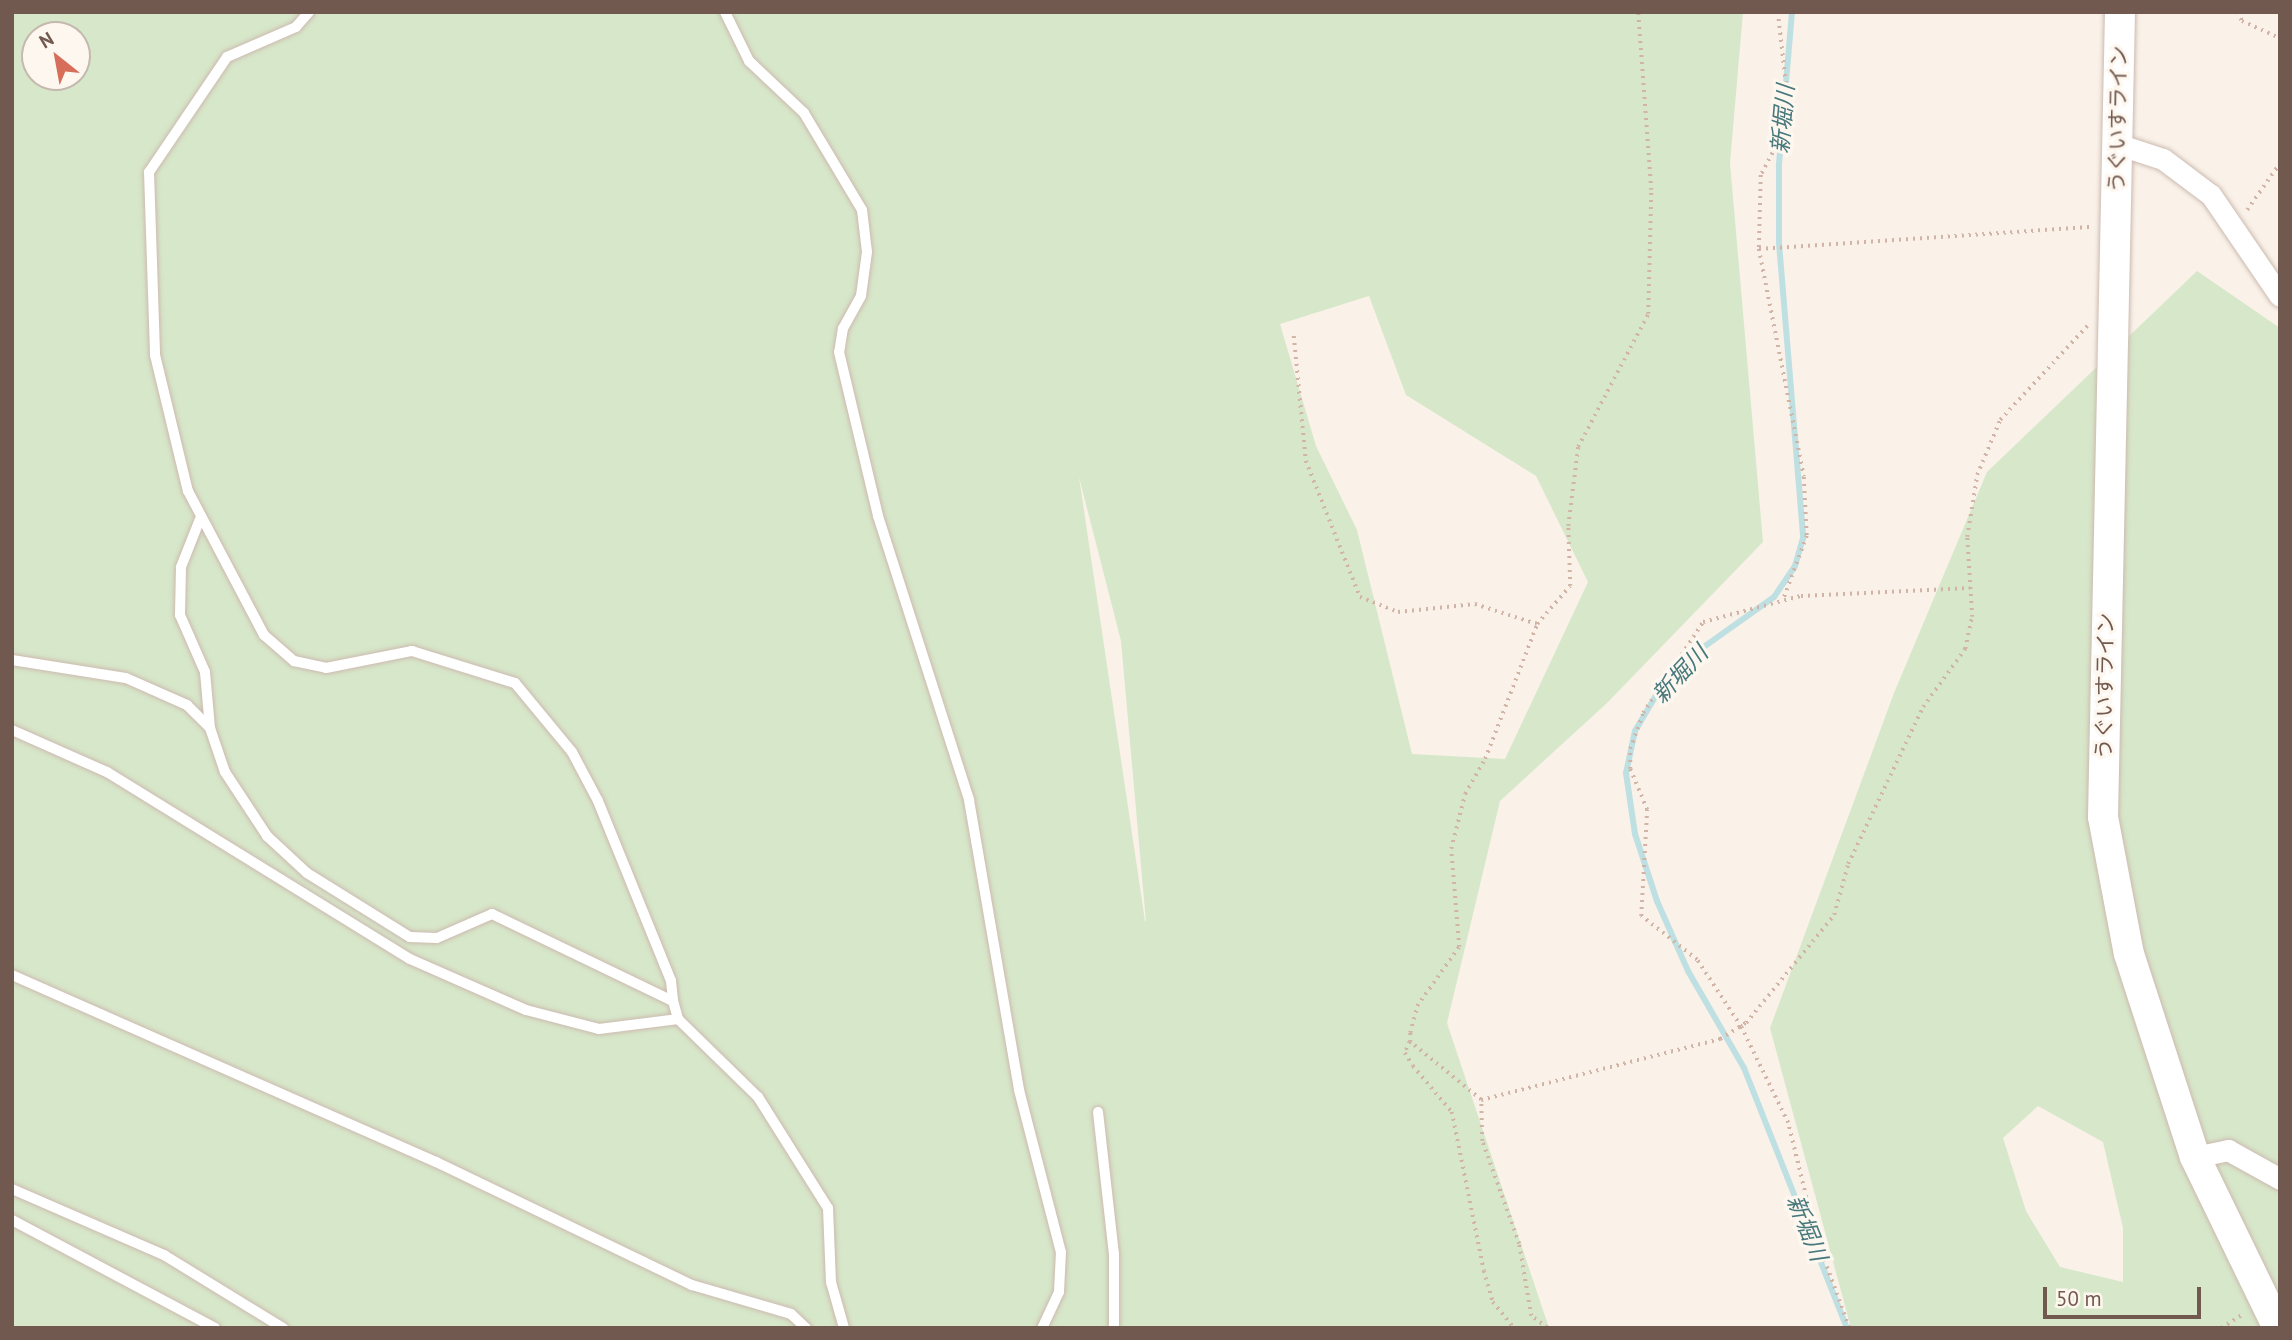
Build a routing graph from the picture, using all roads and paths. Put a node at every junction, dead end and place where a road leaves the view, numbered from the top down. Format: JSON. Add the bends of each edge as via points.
{"nodes":[{"id":1,"x":309,"y":12,"type":"edge"},
{"id":2,"x":725,"y":12,"type":"edge"},
{"id":3,"x":1638,"y":12,"type":"edge"},
{"id":4,"x":1778,"y":12,"type":"edge"},
{"id":5,"x":2120,"y":12,"type":"edge"},
{"id":6,"x":2238,"y":12,"type":"edge"},
{"id":7,"x":2280,"y":38,"type":"edge"},
{"id":8,"x":2120,"y":145,"type":"junction"},
{"id":9,"x":2280,"y":163,"type":"edge"},
{"id":10,"x":2115,"y":225,"type":"junction"},
{"id":11,"x":2234,"y":228,"type":"junction"},
{"id":12,"x":1759,"y":248,"type":"junction"},
{"id":13,"x":2280,"y":296,"type":"edge"},
{"id":14,"x":2111,"y":305,"type":"junction"},
{"id":15,"x":1294,"y":336,"type":"dead end"},
{"id":16,"x":200,"y":519,"type":"junction"},
{"id":17,"x":1970,"y":588,"type":"junction"},
{"id":18,"x":1782,"y":603,"type":"junction"},
{"id":19,"x":1537,"y":624,"type":"junction"},
{"id":20,"x":12,"y":660,"type":"edge"},
{"id":21,"x":210,"y":728,"type":"junction"},
{"id":22,"x":12,"y":730,"type":"edge"},
{"id":23,"x":12,"y":975,"type":"edge"},
{"id":24,"x":673,"y":1001,"type":"junction"},
{"id":25,"x":678,"y":1019,"type":"junction"},
{"id":26,"x":1741,"y":1027,"type":"junction"},
{"id":27,"x":1410,"y":1042,"type":"junction"},
{"id":28,"x":1481,"y":1100,"type":"junction"},
{"id":29,"x":1098,"y":1112,"type":"dead end"},
{"id":30,"x":2195,"y":1157,"type":"junction"},
{"id":31,"x":2280,"y":1179,"type":"edge"},
{"id":32,"x":12,"y":1189,"type":"edge"},
{"id":33,"x":12,"y":1220,"type":"edge"},
{"id":34,"x":215,"y":1328,"type":"edge"},
{"id":35,"x":284,"y":1328,"type":"edge"},
{"id":36,"x":806,"y":1328,"type":"edge"},
{"id":37,"x":844,"y":1328,"type":"edge"},
{"id":38,"x":1042,"y":1328,"type":"edge"},
{"id":39,"x":1114,"y":1328,"type":"edge"},
{"id":40,"x":1514,"y":1328,"type":"edge"},
{"id":41,"x":1547,"y":1328,"type":"edge"},
{"id":42,"x":1849,"y":1328,"type":"edge"},
{"id":43,"x":2278,"y":1328,"type":"edge"}],
"edges":[{"from":1,"to":16,"type":"lane","via":[[296,27],[227,57],[149,172],[155,355]]},
{"from":2,"to":38,"type":"lane","via":[[749,61],[804,113],[862,210],[861,296],[843,328],[839,352],[878,516],[969,800],[1019,1090],[1061,1252],[1059,1292]]},
{"from":3,"to":19,"type":"path","via":[[1651,190],[1648,314],[1578,447],[1568,526],[1570,586]]},
{"from":4,"to":12,"type":"path","via":[[1787,91],[1776,147],[1761,175]]},
{"from":5,"to":8,"type":"street","name":"うぐいすライン"},
{"from":6,"to":7,"type":"path","via":[[2242,21]]},
{"from":8,"to":10,"type":"street","name":"うぐいすライン"},
{"from":8,"to":11,"type":"street","via":[[2163,159],[2189,177]]},
{"from":9,"to":11,"type":"path"},
{"from":10,"to":12,"type":"path"},
{"from":10,"to":14,"type":"street","name":"うぐいすライン"},
{"from":11,"to":13,"type":"street"},
{"from":12,"to":18,"type":"path","via":[[1804,477],[1807,536]]},
{"from":14,"to":17,"type":"path","via":[[2050,359],[2000,420],[1977,475],[1967,537]]},
{"from":14,"to":30,"type":"street","name":"うぐいすライン","via":[[2103,817],[2129,954]]},
{"from":15,"to":19,"type":"path","via":[[1306,460],[1360,597],[1398,612],[1475,604]]},
{"from":16,"to":21,"type":"lane","via":[[181,567],[180,615],[205,672]]},
{"from":16,"to":24,"type":"lane","via":[[264,635],[294,661],[326,668],[412,651],[515,682],[572,752],[598,801],[671,981]]},
{"from":17,"to":18,"type":"path","via":[[1801,596]]},
{"from":17,"to":26,"type":"path","via":[[1965,649],[1923,707],[1848,864],[1834,915]]},
{"from":18,"to":26,"type":"path","via":[[1703,622],[1643,713],[1630,749],[1630,769],[1647,810],[1641,916],[1697,960]]},
{"from":19,"to":27,"type":"path","via":[[1485,759],[1465,794],[1451,849],[1459,947],[1417,1006]]},
{"from":20,"to":21,"type":"lane","via":[[126,678],[187,705]]},
{"from":21,"to":24,"type":"lane","via":[[225,772],[267,835],[307,873],[410,937],[436,938],[492,914]]},
{"from":22,"to":25,"type":"lane","via":[[107,772],[410,959],[526,1010],[599,1029]]},
{"from":23,"to":36,"type":"lane","via":[[436,1161],[692,1285],[791,1314]]},
{"from":24,"to":25,"type":"lane"},
{"from":25,"to":37,"type":"lane","via":[[758,1097],[828,1208],[831,1282]]},
{"from":26,"to":28,"type":"path","via":[[1720,1039]]},
{"from":26,"to":42,"type":"path","via":[[1788,1123],[1816,1238]]},
{"from":27,"to":28,"type":"path"},
{"from":27,"to":40,"type":"path","via":[[1409,1060],[1452,1112],[1484,1270],[1493,1301]]},
{"from":28,"to":41,"type":"path","via":[[1482,1141],[1519,1244],[1531,1316]]},
{"from":29,"to":39,"type":"lane","via":[[1114,1254]]},
{"from":30,"to":31,"type":"street","via":[[2228,1150]]},
{"from":30,"to":43,"type":"street","name":"うぐいすライン"},
{"from":32,"to":35,"type":"lane","via":[[164,1255]]},
{"from":33,"to":34,"type":"lane"}]}
